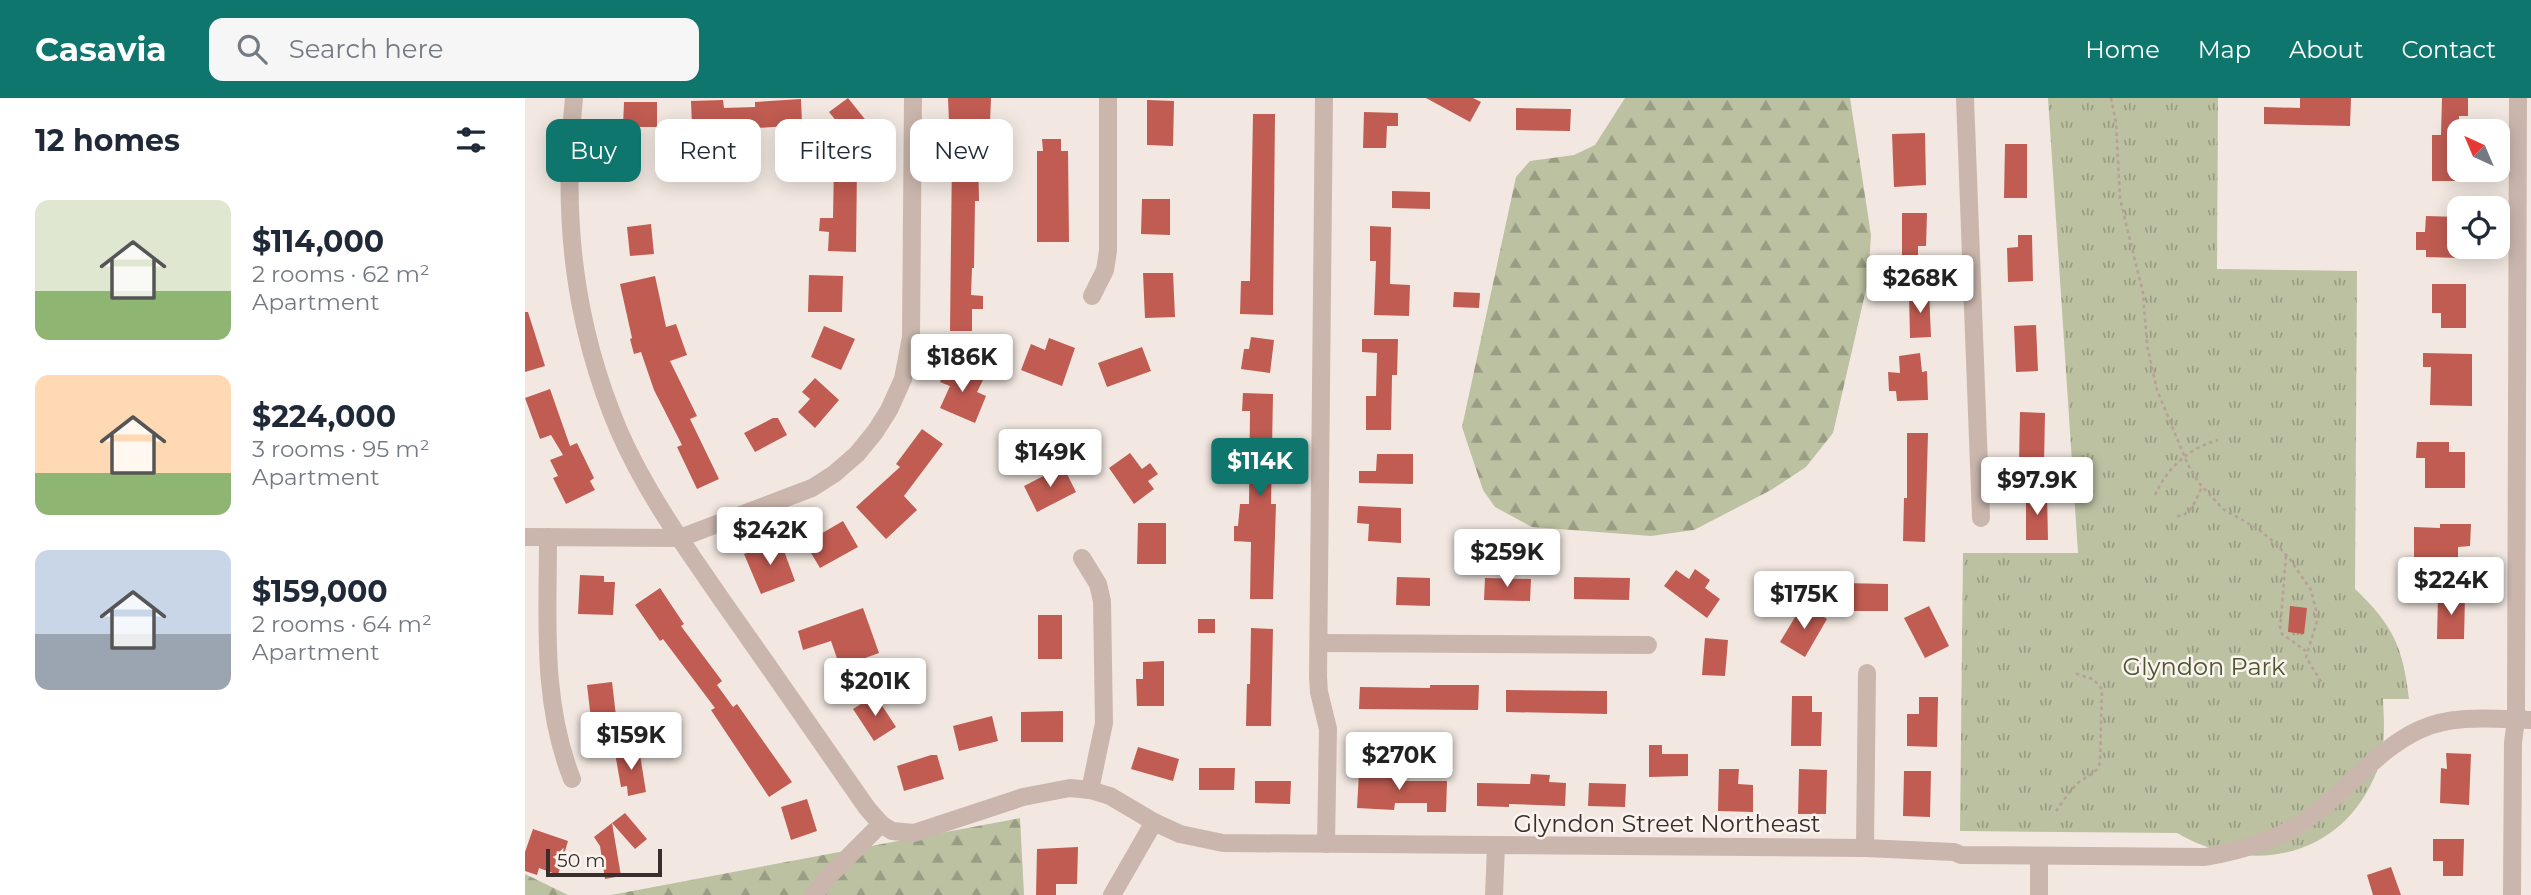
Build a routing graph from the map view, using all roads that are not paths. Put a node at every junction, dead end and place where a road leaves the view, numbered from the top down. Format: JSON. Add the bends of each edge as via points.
{"nodes":[{"id":1,"x":574,"y":98,"type":"edge"},
{"id":2,"x":913,"y":98,"type":"edge"},
{"id":3,"x":1108,"y":98,"type":"edge"},
{"id":4,"x":1324,"y":98,"type":"edge"},
{"id":5,"x":1965,"y":98,"type":"edge"},
{"id":6,"x":2518,"y":98,"type":"edge"},
{"id":7,"x":1092,"y":296,"type":"dead end"},
{"id":8,"x":1981,"y":518,"type":"dead end"},
{"id":9,"x":525,"y":537,"type":"edge"},
{"id":10,"x":548,"y":537,"type":"junction"},
{"id":11,"x":680,"y":538,"type":"junction"},
{"id":12,"x":1082,"y":558,"type":"dead end"},
{"id":13,"x":1319,"y":643,"type":"junction"},
{"id":14,"x":1649,"y":645,"type":"dead end"},
{"id":15,"x":1867,"y":673,"type":"dead end"},
{"id":16,"x":2523,"y":720,"type":"edge"},
{"id":17,"x":572,"y":779,"type":"dead end"},
{"id":18,"x":1090,"y":790,"type":"junction"},
{"id":19,"x":1154,"y":822,"type":"junction"},
{"id":20,"x":881,"y":824,"type":"junction"},
{"id":21,"x":1326,"y":844,"type":"junction"},
{"id":22,"x":1496,"y":846,"type":"junction"},
{"id":23,"x":1865,"y":848,"type":"junction"},
{"id":24,"x":2039,"y":856,"type":"junction"},
{"id":25,"x":814,"y":895,"type":"edge"},
{"id":26,"x":1112,"y":895,"type":"edge"},
{"id":27,"x":1494,"y":895,"type":"edge"},
{"id":28,"x":2039,"y":895,"type":"edge"},
{"id":29,"x":2512,"y":895,"type":"edge"}],
"edges":[{"from":1,"to":11,"type":"street","via":[[569,207],[588,340],[620,432]]},
{"from":2,"to":11,"type":"street","via":[[911,337],[902,379],[889,410],[857,454],[812,488]]},
{"from":3,"to":7,"type":"street","via":[[1108,251],[1105,270]]},
{"from":4,"to":13,"type":"street"},
{"from":5,"to":8,"type":"street"},
{"from":6,"to":16,"type":"street"},
{"from":9,"to":10,"type":"street"},
{"from":10,"to":11,"type":"street"},
{"from":10,"to":17,"type":"street","via":[[551,704]]},
{"from":11,"to":20,"type":"street"},
{"from":12,"to":18,"type":"street","via":[[1098,584],[1102,601],[1104,723]]},
{"from":13,"to":14,"type":"street"},
{"from":13,"to":21,"type":"street","via":[[1319,692],[1328,729]]},
{"from":15,"to":23,"type":"street"},
{"from":16,"to":24,"type":"street","name":"Glyndon Street Northeast","via":[[2459,720],[2419,730],[2386,752],[2314,815],[2287,832],[2234,852],[2186,859]]},
{"from":16,"to":29,"type":"street","via":[[2513,743]]},
{"from":18,"to":19,"type":"street","name":"Glyndon Street Northeast","via":[[1110,796]]},
{"from":18,"to":20,"type":"street","name":"Glyndon Street Northeast","via":[[1043,792],[914,833],[893,831]]},
{"from":19,"to":21,"type":"street","name":"Glyndon Street Northeast","via":[[1206,841]]},
{"from":19,"to":26,"type":"street"},
{"from":20,"to":25,"type":"street"},
{"from":21,"to":22,"type":"street","name":"Glyndon Street Northeast"},
{"from":22,"to":23,"type":"street","name":"Glyndon Street Northeast"},
{"from":22,"to":27,"type":"street"},
{"from":23,"to":24,"type":"street","name":"Glyndon Street Northeast"},
{"from":24,"to":28,"type":"street"}]}
